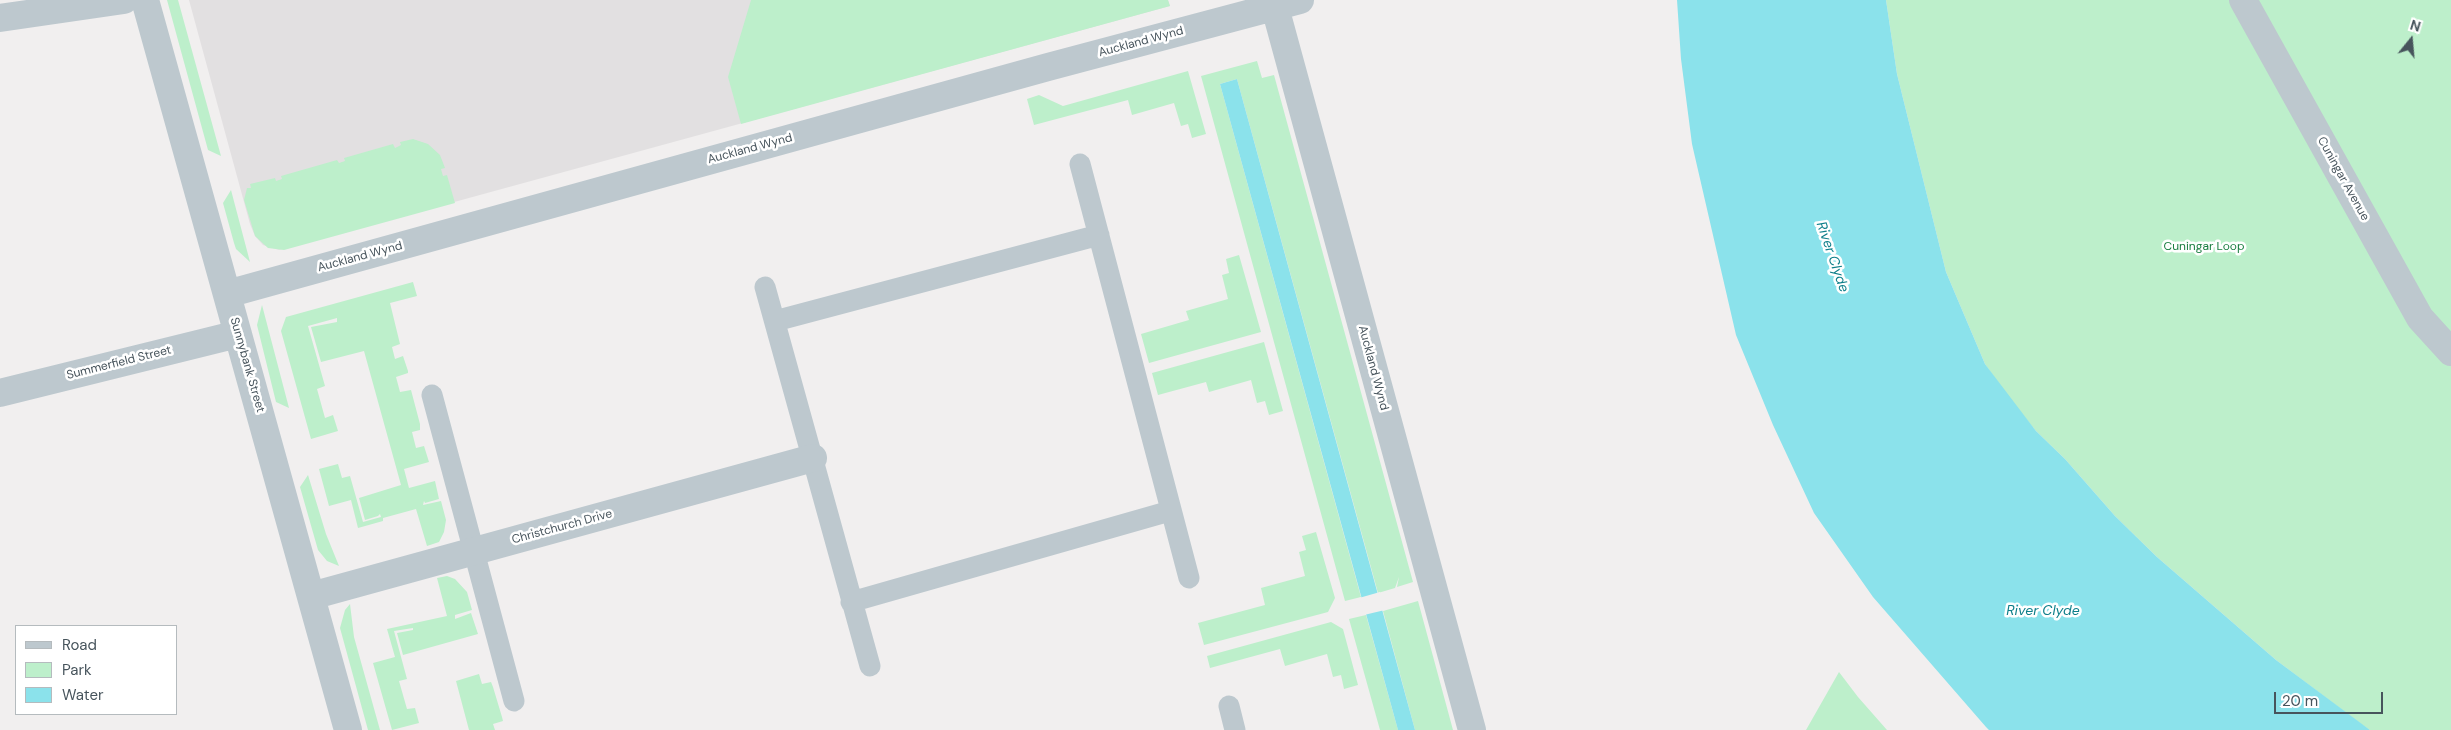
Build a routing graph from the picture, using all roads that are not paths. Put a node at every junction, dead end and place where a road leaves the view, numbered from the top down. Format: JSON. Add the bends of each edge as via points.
{"nodes":[{"id":1,"x":124,"y":0,"type":"edge"},
{"id":2,"x":145,"y":0,"type":"edge"},
{"id":3,"x":2243,"y":0,"type":"edge"},
{"id":4,"x":1282,"y":2,"type":"edge"},
{"id":5,"x":0,"y":18,"type":"edge"},
{"id":6,"x":1080,"y":164,"type":"dead end"},
{"id":7,"x":1099,"y":235,"type":"junction"},
{"id":8,"x":765,"y":287,"type":"dead end"},
{"id":9,"x":227,"y":294,"type":"junction"},
{"id":10,"x":775,"y":321,"type":"junction"},
{"id":11,"x":238,"y":334,"type":"junction"},
{"id":12,"x":2451,"y":352,"type":"edge"},
{"id":13,"x":0,"y":393,"type":"edge"},
{"id":14,"x":432,"y":395,"type":"dead end"},
{"id":15,"x":812,"y":458,"type":"junction"},
{"id":16,"x":1170,"y":511,"type":"junction"},
{"id":17,"x":474,"y":551,"type":"junction"},
{"id":18,"x":1189,"y":578,"type":"dead end"},
{"id":19,"x":311,"y":596,"type":"junction"},
{"id":20,"x":851,"y":602,"type":"junction"},
{"id":21,"x":870,"y":666,"type":"dead end"},
{"id":22,"x":514,"y":701,"type":"dead end"},
{"id":23,"x":1229,"y":706,"type":"dead end"},
{"id":24,"x":348,"y":730,"type":"edge"},
{"id":25,"x":1235,"y":730,"type":"edge"},
{"id":26,"x":1472,"y":730,"type":"edge"}],
"edges":[{"from":1,"to":5,"type":"street"},
{"from":2,"to":9,"type":"street","name":"Sunnybank Street"},
{"from":3,"to":12,"type":"street","name":"Cuningar Avenue","via":[[2420,318]]},
{"from":4,"to":9,"type":"street","name":"Auckland Wynd"},
{"from":4,"to":26,"type":"street","name":"Auckland Wynd"},
{"from":6,"to":7,"type":"lane"},
{"from":7,"to":10,"type":"lane"},
{"from":7,"to":16,"type":"lane"},
{"from":8,"to":10,"type":"lane"},
{"from":9,"to":11,"type":"street","name":"Sunnybank Street"},
{"from":10,"to":15,"type":"lane"},
{"from":11,"to":13,"type":"street","name":"Summerfield Street"},
{"from":11,"to":19,"type":"street","name":"Sunnybank Street"},
{"from":14,"to":17,"type":"lane"},
{"from":15,"to":17,"type":"street","name":"Christchurch Drive"},
{"from":15,"to":20,"type":"lane"},
{"from":16,"to":18,"type":"lane"},
{"from":16,"to":20,"type":"lane"},
{"from":17,"to":19,"type":"street","name":"Christchurch Drive"},
{"from":17,"to":22,"type":"lane"},
{"from":19,"to":24,"type":"street","name":"Sunnybank Street"},
{"from":20,"to":21,"type":"lane"},
{"from":23,"to":25,"type":"lane"}]}
